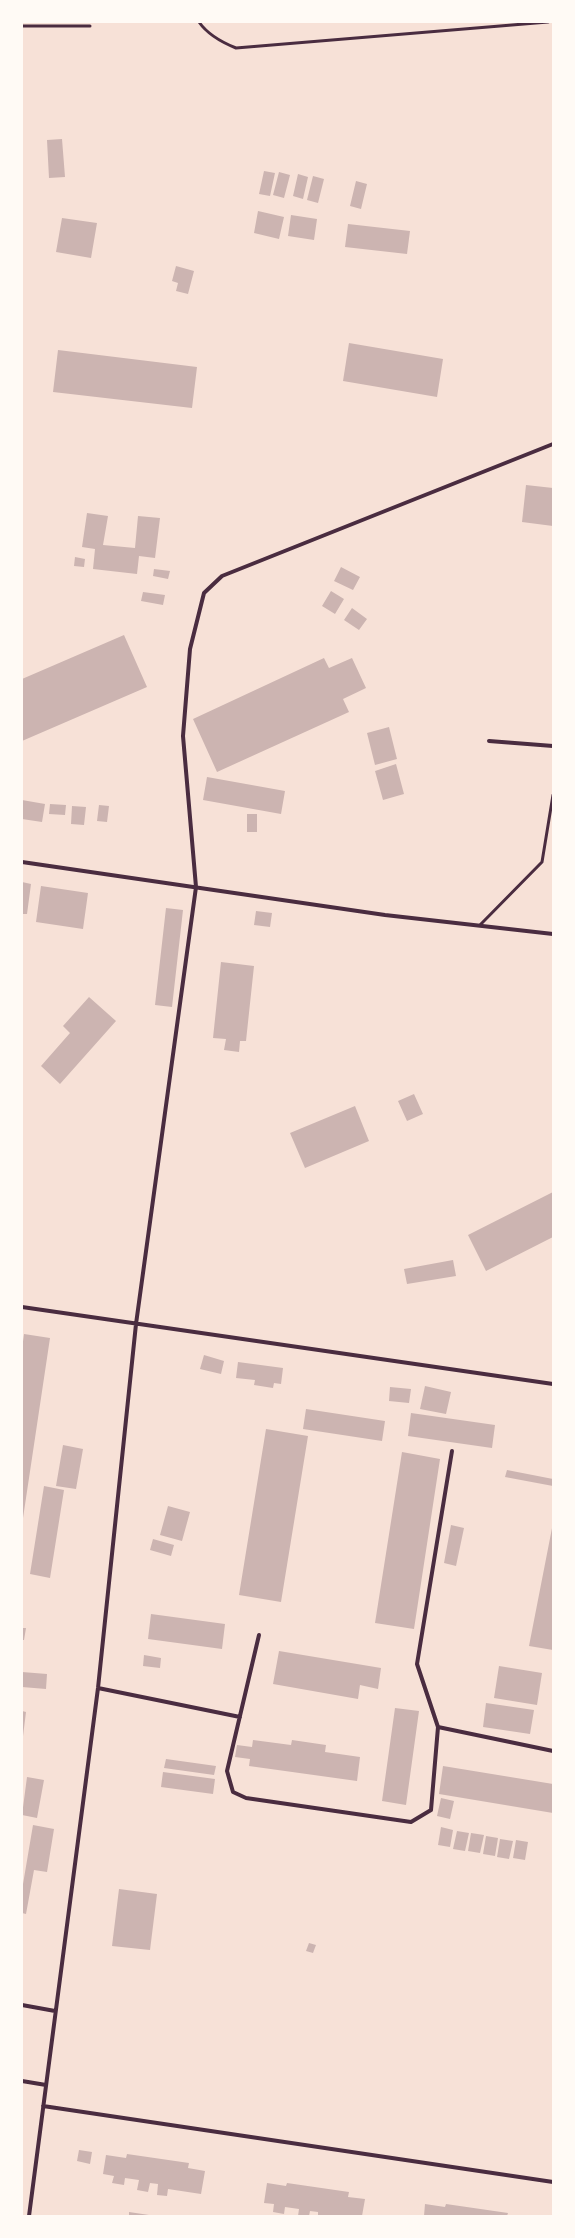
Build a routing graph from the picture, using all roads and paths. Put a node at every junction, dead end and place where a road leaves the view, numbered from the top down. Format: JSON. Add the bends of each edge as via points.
{"nodes":[{"id":1,"x":199,"y":22,"type":"edge"},
{"id":2,"x":548,"y":22,"type":"edge"},
{"id":3,"x":22,"y":26,"type":"edge"},
{"id":4,"x":90,"y":26,"type":"dead end"},
{"id":5,"x":553,"y":444,"type":"edge"},
{"id":6,"x":489,"y":741,"type":"dead end"},
{"id":7,"x":553,"y":746,"type":"edge"},
{"id":8,"x":553,"y":795,"type":"edge"},
{"id":9,"x":22,"y":862,"type":"edge"},
{"id":10,"x":196,"y":887,"type":"junction"},
{"id":11,"x":480,"y":925,"type":"junction"},
{"id":12,"x":553,"y":934,"type":"edge"},
{"id":13,"x":22,"y":1307,"type":"edge"},
{"id":14,"x":136,"y":1324,"type":"junction"},
{"id":15,"x":553,"y":1384,"type":"edge"},
{"id":16,"x":452,"y":1451,"type":"dead end"},
{"id":17,"x":259,"y":1636,"type":"dead end"},
{"id":18,"x":98,"y":1688,"type":"junction"},
{"id":19,"x":240,"y":1717,"type":"junction"},
{"id":20,"x":438,"y":1727,"type":"junction"},
{"id":21,"x":553,"y":1751,"type":"edge"},
{"id":22,"x":22,"y":2004,"type":"edge"},
{"id":23,"x":55,"y":2011,"type":"junction"},
{"id":24,"x":22,"y":2081,"type":"edge"},
{"id":25,"x":46,"y":2085,"type":"junction"},
{"id":26,"x":43,"y":2106,"type":"junction"},
{"id":27,"x":553,"y":2182,"type":"edge"},
{"id":28,"x":28,"y":2216,"type":"edge"}],
"edges":[{"from":1,"to":2,"type":"lane","via":[[206,32],[236,48]]},
{"from":3,"to":4,"type":"lane"},
{"from":5,"to":10,"type":"street","via":[[222,576],[204,593],[190,649],[184,736]]},
{"from":6,"to":7,"type":"street"},
{"from":8,"to":11,"type":"lane","via":[[542,862]]},
{"from":9,"to":10,"type":"street"},
{"from":10,"to":11,"type":"street","via":[[385,915]]},
{"from":10,"to":14,"type":"street"},
{"from":11,"to":12,"type":"street"},
{"from":13,"to":14,"type":"street"},
{"from":14,"to":15,"type":"street"},
{"from":14,"to":18,"type":"street"},
{"from":16,"to":20,"type":"street","via":[[417,1664]]},
{"from":17,"to":19,"type":"street"},
{"from":18,"to":19,"type":"street"},
{"from":18,"to":23,"type":"street"},
{"from":19,"to":20,"type":"street","via":[[227,1771],[233,1792],[246,1798],[411,1822],[431,1810]]},
{"from":20,"to":21,"type":"street"},
{"from":22,"to":23,"type":"street"},
{"from":23,"to":25,"type":"street"},
{"from":24,"to":25,"type":"street"},
{"from":25,"to":26,"type":"street"},
{"from":26,"to":27,"type":"street"},
{"from":26,"to":28,"type":"street"}]}
